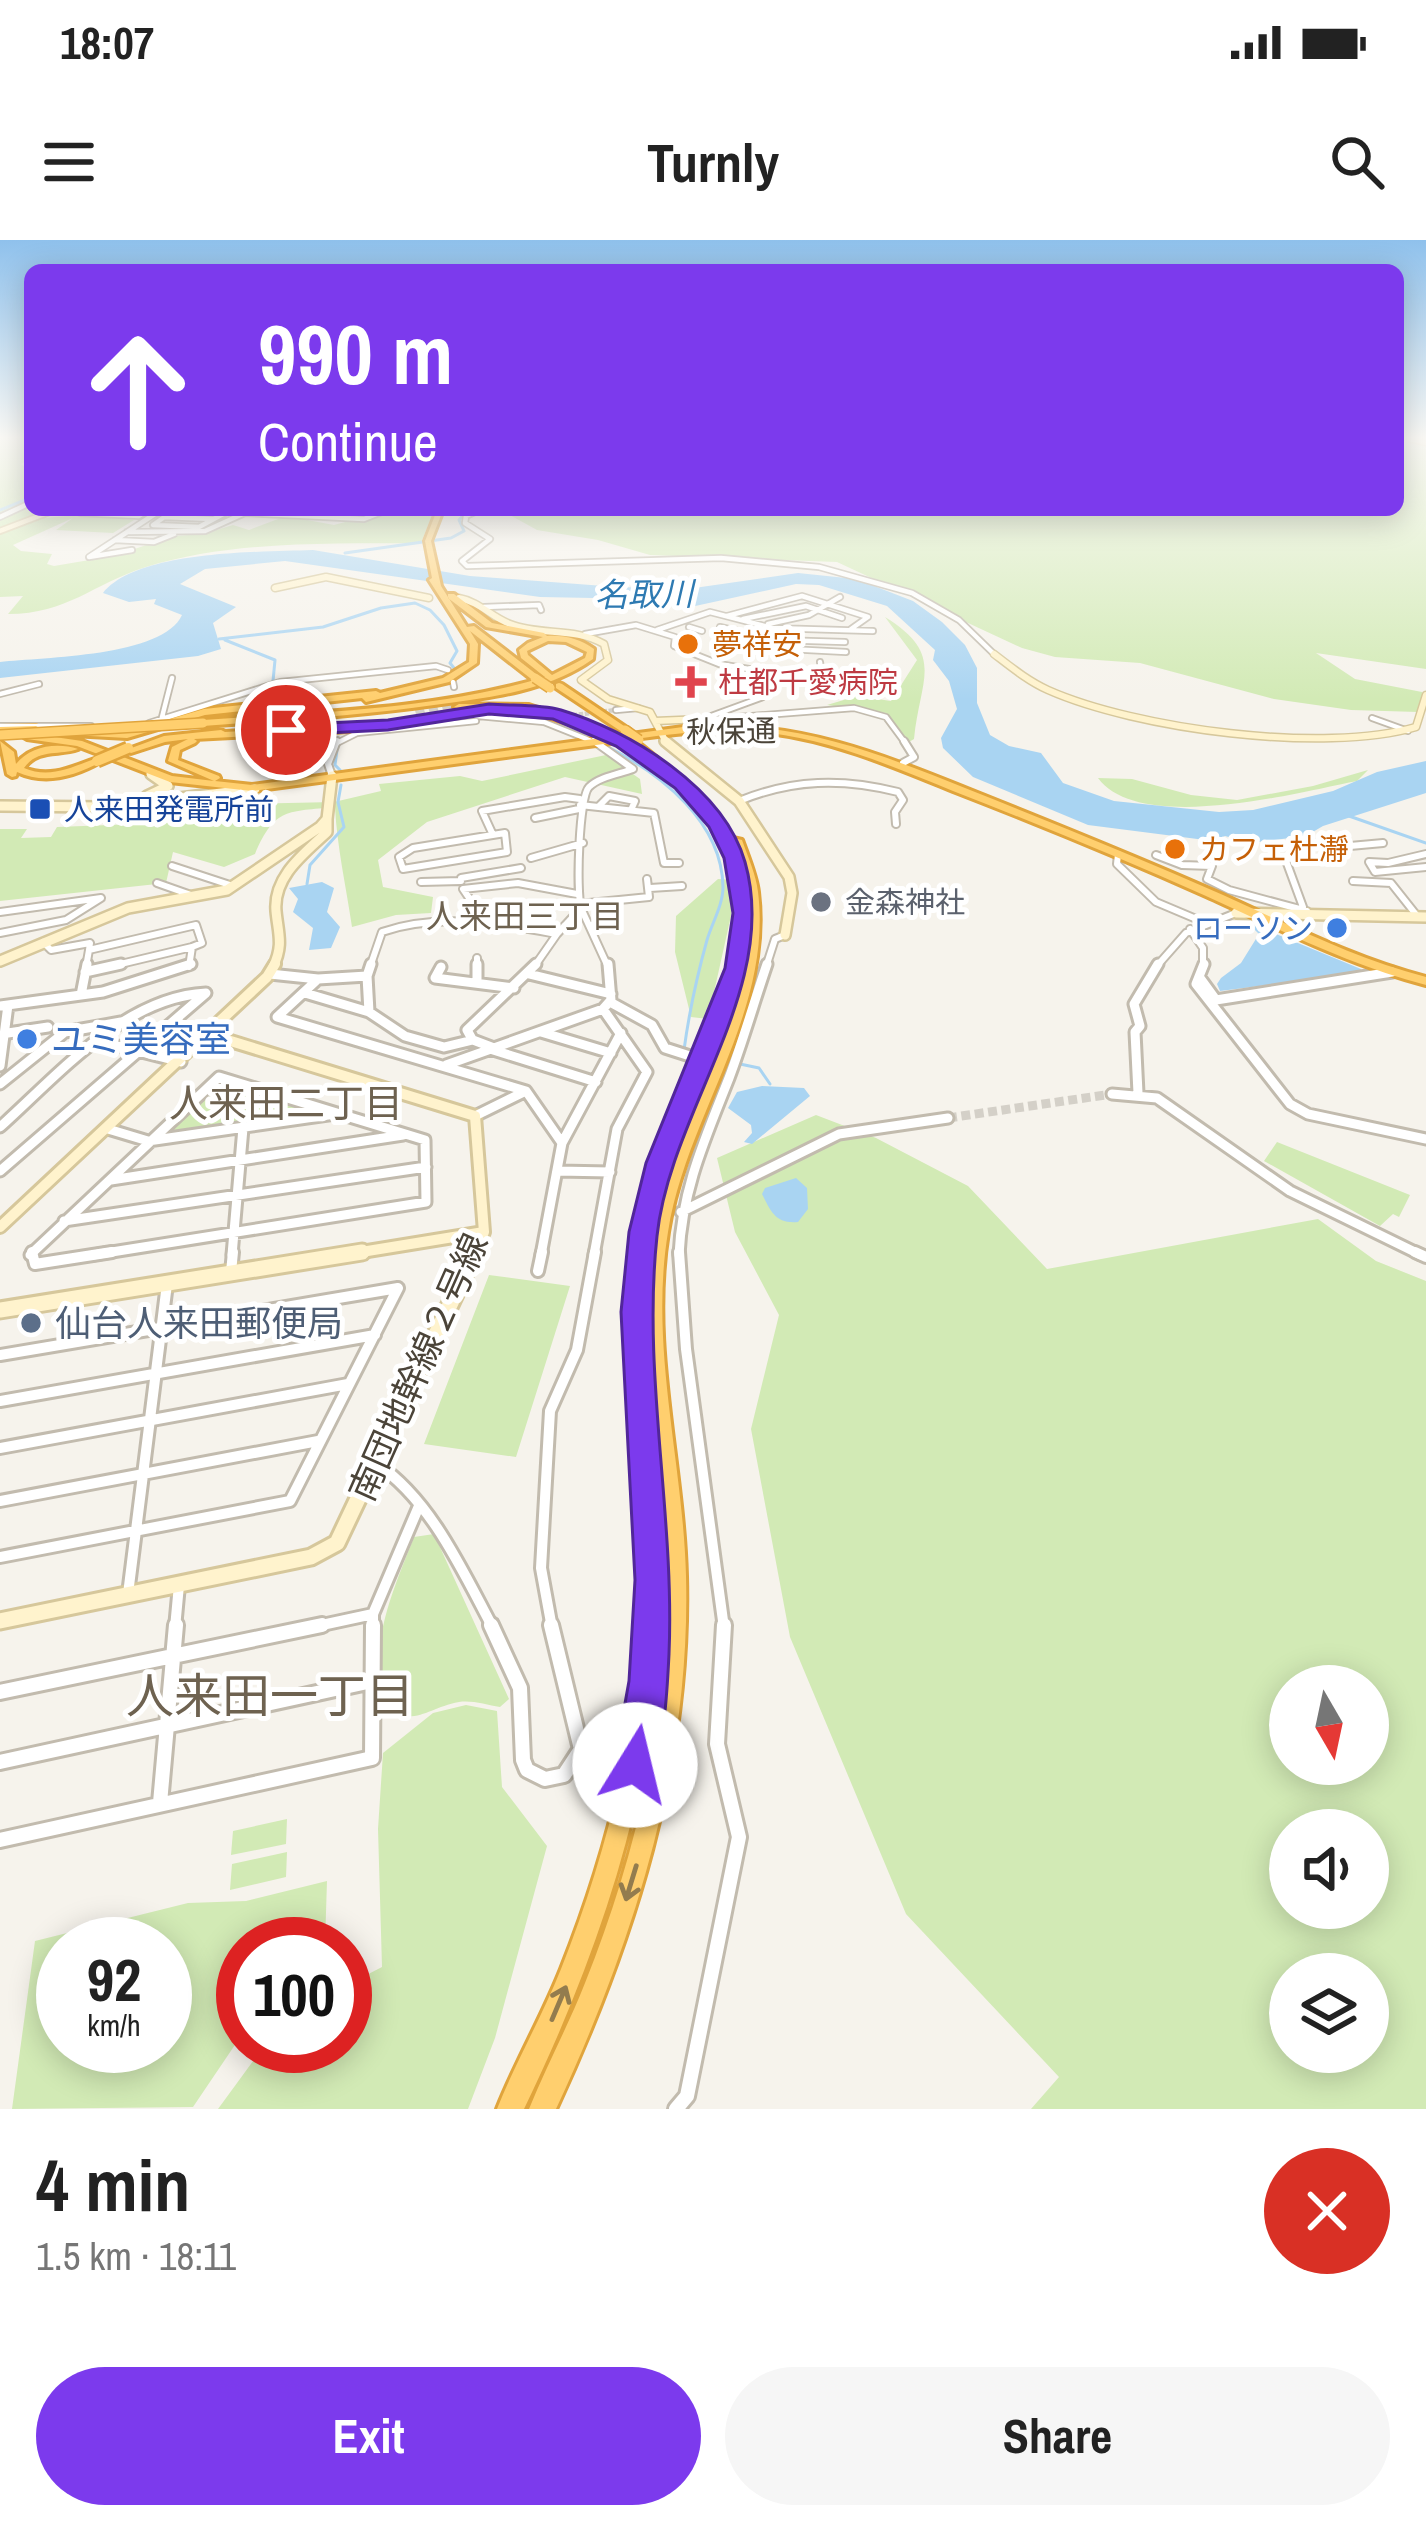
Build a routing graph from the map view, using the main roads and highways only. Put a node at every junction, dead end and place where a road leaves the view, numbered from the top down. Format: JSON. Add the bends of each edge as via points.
{"nodes":[{"id":1,"x":438,"y":525,"type":"edge"},
{"id":2,"x":432,"y":540,"type":"junction"},
{"id":3,"x":442,"y":591,"type":"junction"},
{"id":4,"x":467,"y":635,"type":"junction"},
{"id":5,"x":542,"y":676,"type":"junction"},
{"id":6,"x":557,"y":686,"type":"junction"},
{"id":7,"x":524,"y":687,"type":"junction"},
{"id":8,"x":511,"y":691,"type":"junction"},
{"id":9,"x":376,"y":694,"type":"dead end"},
{"id":10,"x":409,"y":694,"type":"dead end"},
{"id":11,"x":307,"y":701,"type":"junction"},
{"id":12,"x":452,"y":704,"type":"tunnel mouth"},
{"id":13,"x":267,"y":705,"type":"junction"},
{"id":14,"x":416,"y":714,"type":"tunnel mouth"},
{"id":15,"x":548,"y":715,"type":"junction"},
{"id":16,"x":360,"y":726,"type":"junction"},
{"id":17,"x":204,"y":728,"type":"junction"},
{"id":18,"x":336,"y":728,"type":"junction"},
{"id":19,"x":658,"y":728,"type":"junction"},
{"id":20,"x":316,"y":729,"type":"junction"},
{"id":21,"x":244,"y":733,"type":"junction"},
{"id":22,"x":0,"y":734,"type":"edge"},
{"id":23,"x":66,"y":734,"type":"junction"},
{"id":24,"x":226,"y":734,"type":"junction"},
{"id":25,"x":623,"y":736,"type":"junction"},
{"id":26,"x":130,"y":749,"type":"junction"},
{"id":27,"x":99,"y":762,"type":"junction"},
{"id":28,"x":145,"y":771,"type":"junction"},
{"id":29,"x":308,"y":779,"type":"junction"},
{"id":30,"x":333,"y":780,"type":"junction"},
{"id":31,"x":1247,"y":912,"type":"junction"},
{"id":32,"x":1426,"y":978,"type":"edge"},
{"id":33,"x":510,"y":2109,"type":"edge"},
{"id":34,"x":542,"y":2109,"type":"edge"}],
"edges":[{"from":1,"to":2,"type":"highway"},
{"from":2,"to":3,"type":"highway"},
{"from":2,"to":3,"type":"highway"},
{"from":3,"to":4,"type":"highway"},
{"from":3,"to":5,"type":"highway"},
{"from":3,"to":8,"type":"highway","via":[[489,626],[574,638],[597,650],[580,671]]},
{"from":4,"to":11,"type":"highway","via":[[471,659],[451,674]]},
{"from":4,"to":17,"type":"highway","via":[[473,662],[435,684]]},
{"from":5,"to":6,"type":"highway","bridge":true},
{"from":5,"to":7,"type":"highway","via":[[524,656],[532,642],[567,639],[591,651],[578,668]]},
{"from":6,"to":25,"type":"highway"},
{"from":6,"to":25,"type":"highway"},
{"from":7,"to":10,"type":"highway"},
{"from":7,"to":17,"type":"highway"},
{"from":8,"to":12,"type":"highway"},
{"from":8,"to":17,"type":"highway"},
{"from":9,"to":11,"type":"highway"},
{"from":11,"to":13,"type":"highway"},
{"from":13,"to":22,"type":"highway","via":[[120,736]]},
{"from":13,"to":26,"type":"highway","via":[[207,716]]},
{"from":14,"to":16,"type":"highway"},
{"from":15,"to":16,"type":"highway","via":[[489,709]]},
{"from":15,"to":17,"type":"highway","via":[[478,706]]},
{"from":15,"to":25,"type":"highway"},
{"from":16,"to":18,"type":"highway"},
{"from":16,"to":20,"type":"highway"},
{"from":17,"to":21,"type":"highway"},
{"from":17,"to":23,"type":"highway","bridge":true},
{"from":17,"to":23,"type":"highway","bridge":true},
{"from":17,"to":24,"type":"highway"},
{"from":17,"to":26,"type":"highway"},
{"from":17,"to":29,"type":"highway","via":[[172,761],[222,779]]},
{"from":18,"to":20,"type":"highway"},
{"from":18,"to":24,"type":"highway"},
{"from":19,"to":30,"type":"highway","name":"秋保通"},
{"from":19,"to":31,"type":"highway","name":"秋保通","via":[[812,734]]},
{"from":19,"to":31,"type":"highway","name":"秋保通","via":[[724,722],[821,733],[1075,830]]},
{"from":20,"to":21,"type":"highway"},
{"from":21,"to":24,"type":"highway"},
{"from":22,"to":23,"type":"highway","bridge":true},
{"from":22,"to":27,"type":"highway","via":[[10,772],[22,779]]},
{"from":22,"to":28,"type":"highway","name":"秋保通","via":[[69,740]]},
{"from":22,"to":29,"type":"highway","name":"秋保通","via":[[75,737],[205,781]]},
{"from":33,"to":25,"type":"highway","one_way":true,"via":[[560,2003],[633,1775],[648,1681],[652,1529],[637,1312],[643,1232],[659,1163],[723,1010],[744,931],[734,858],[718,826]]},
{"from":25,"to":34,"type":"highway","one_way":true,"via":[[691,782],[728,824],[751,876],[756,930],[744,988],[675,1166],[655,1268],[676,1578],[663,1747],[612,1942]]},
{"from":26,"to":27,"type":"highway","bridge":true},
{"from":27,"to":28,"type":"highway","via":[[48,776],[18,767],[34,753],[68,748]]},
{"from":28,"to":30,"type":"highway","name":"秋保通","via":[[191,784]]},
{"from":29,"to":30,"type":"highway","name":"秋保通"},
{"from":31,"to":32,"type":"highway","name":"秋保通"},
{"from":31,"to":32,"type":"highway","name":"秋保通","via":[[1327,949]]}]}
